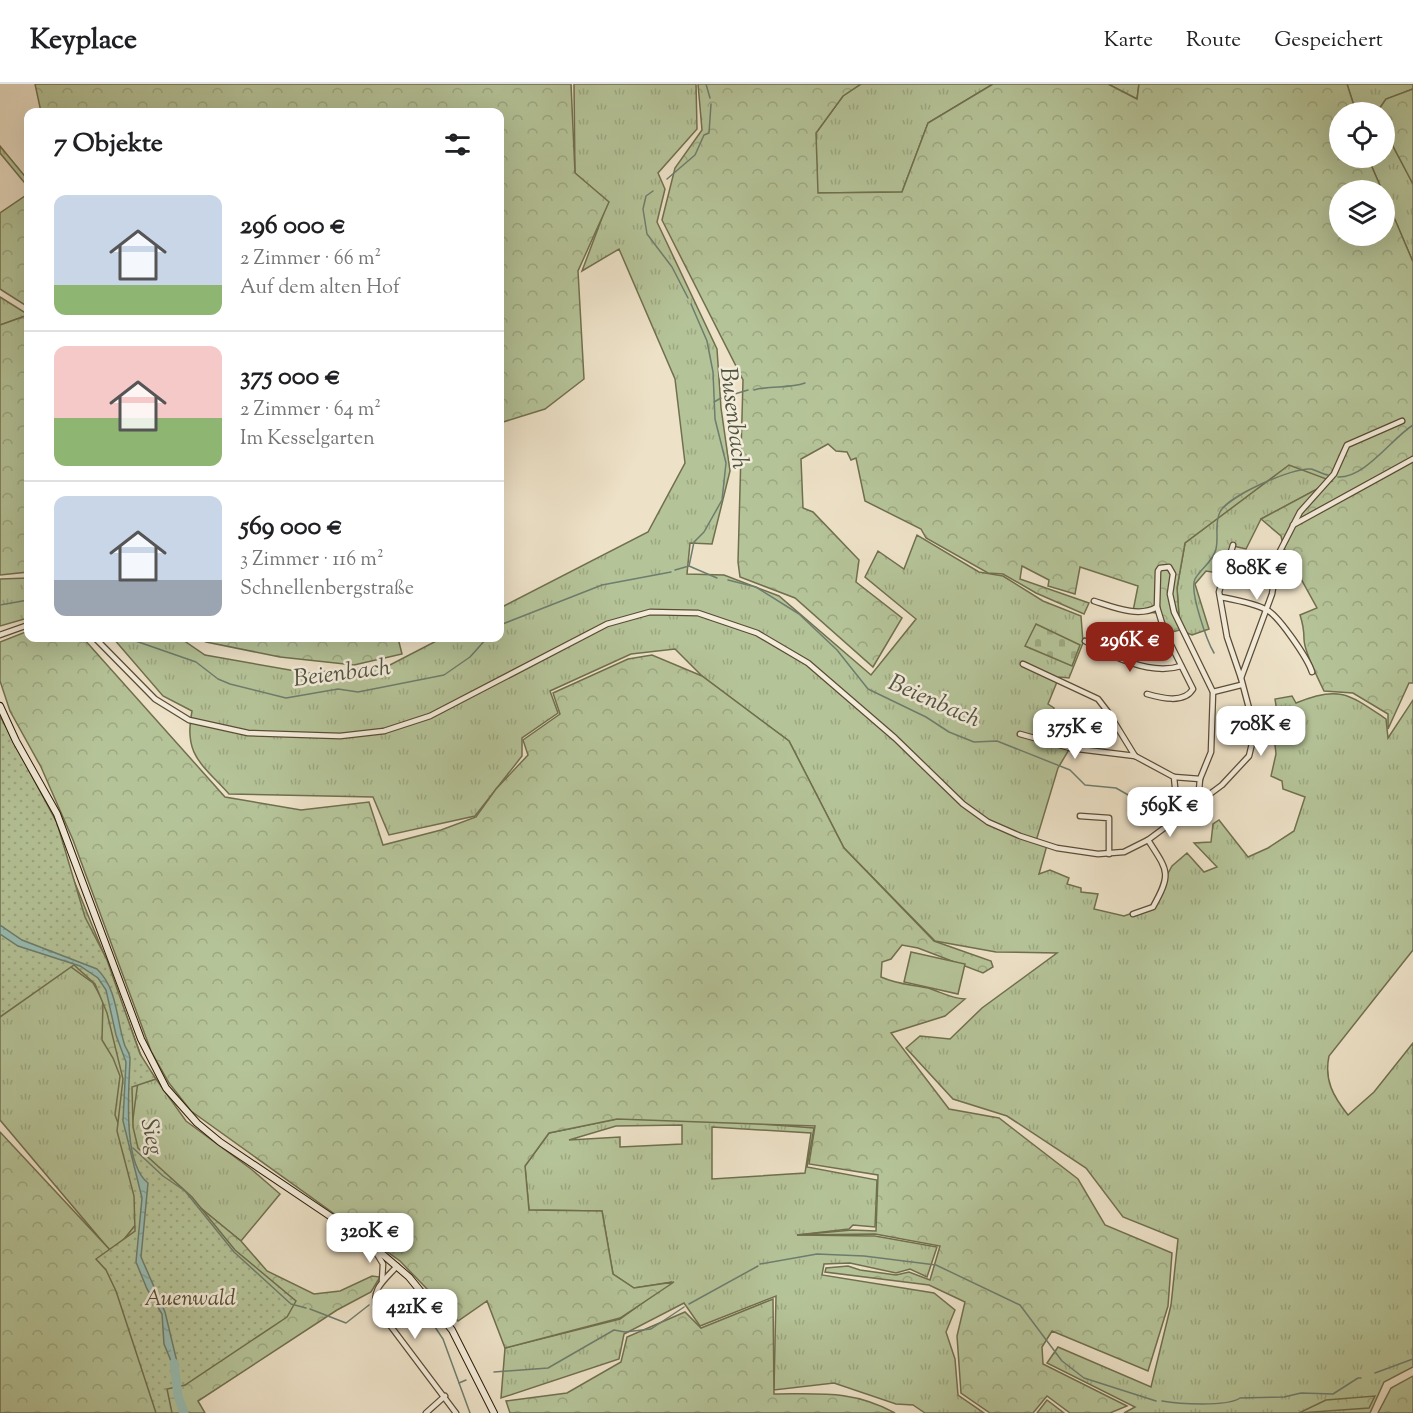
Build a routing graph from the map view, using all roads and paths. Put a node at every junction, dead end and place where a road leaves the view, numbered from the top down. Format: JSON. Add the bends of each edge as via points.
{"nodes":[{"id":1,"x":1402,"y":421,"type":"dead end"},
{"id":2,"x":1413,"y":459,"type":"edge"},
{"id":3,"x":1293,"y":525,"type":"junction"},
{"id":4,"x":1233,"y":545,"type":"dead end"},
{"id":5,"x":1221,"y":597,"type":"junction"},
{"id":6,"x":1094,"y":601,"type":"dead end"},
{"id":7,"x":1157,"y":607,"type":"junction"},
{"id":8,"x":1266,"y":609,"type":"junction"},
{"id":9,"x":24,"y":626,"type":"edge"},
{"id":10,"x":0,"y":635,"type":"edge"},
{"id":11,"x":1085,"y":641,"type":"dead end"},
{"id":12,"x":99,"y":642,"type":"edge"},
{"id":13,"x":1023,"y":664,"type":"dead end"},
{"id":14,"x":1181,"y":666,"type":"junction"},
{"id":15,"x":1312,"y":672,"type":"dead end"},
{"id":16,"x":1241,"y":678,"type":"junction"},
{"id":17,"x":1241,"y":685,"type":"junction"},
{"id":18,"x":1213,"y":693,"type":"junction"},
{"id":19,"x":1147,"y":694,"type":"dead end"},
{"id":20,"x":0,"y":706,"type":"edge"},
{"id":21,"x":1020,"y":734,"type":"dead end"},
{"id":22,"x":1134,"y":756,"type":"junction"},
{"id":23,"x":1174,"y":777,"type":"junction"},
{"id":24,"x":1200,"y":779,"type":"junction"},
{"id":25,"x":1198,"y":801,"type":"junction"},
{"id":26,"x":1080,"y":816,"type":"dead end"},
{"id":27,"x":1178,"y":817,"type":"junction"},
{"id":28,"x":1148,"y":840,"type":"junction"},
{"id":29,"x":1109,"y":854,"type":"junction"},
{"id":30,"x":1132,"y":914,"type":"dead end"},
{"id":31,"x":371,"y":1245,"type":"junction"},
{"id":32,"x":397,"y":1266,"type":"junction"},
{"id":33,"x":382,"y":1282,"type":"junction"},
{"id":34,"x":445,"y":1396,"type":"junction"},
{"id":35,"x":426,"y":1413,"type":"edge"},
{"id":36,"x":456,"y":1413,"type":"edge"},
{"id":37,"x":494,"y":1413,"type":"edge"}],
"edges":[{"from":1,"to":3,"type":"street","via":[[1347,445],[1331,478]]},
{"from":2,"to":3,"type":"street"},
{"from":3,"to":8,"type":"street","via":[[1279,553]]},
{"from":4,"to":5,"type":"street","via":[[1219,588]]},
{"from":5,"to":8,"type":"street"},
{"from":5,"to":16,"type":"street","via":[[1227,637]]},
{"from":6,"to":7,"type":"street","via":[[1132,611]]},
{"from":7,"to":14,"type":"street"},
{"from":7,"to":18,"type":"street","via":[[1158,572],[1169,567],[1173,574],[1170,594],[1174,612]]},
{"from":8,"to":15,"type":"street","via":[[1308,660]]},
{"from":8,"to":16,"type":"street"},
{"from":9,"to":10,"type":"street"},
{"from":11,"to":14,"type":"street","via":[[1137,663],[1169,669]]},
{"from":12,"to":29,"type":"street","via":[[155,699],[189,720],[248,733],[340,736],[384,731],[430,716],[607,624],[650,612],[698,613],[743,626],[790,650],[870,716],[963,804],[994,825],[1057,848]]},
{"from":13,"to":22,"type":"street","via":[[1098,699]]},
{"from":14,"to":19,"type":"street","via":[[1192,687],[1191,693],[1177,699]]},
{"from":16,"to":17,"type":"street"},
{"from":17,"to":18,"type":"street"},
{"from":17,"to":25,"type":"street","via":[[1254,724],[1253,747],[1235,773]]},
{"from":18,"to":24,"type":"street","via":[[1211,752]]},
{"from":20,"to":31,"type":"main road","via":[[57,813],[141,1039],[166,1088],[220,1142]]},
{"from":21,"to":22,"type":"street","via":[[1070,748]]},
{"from":22,"to":23,"type":"street"},
{"from":23,"to":24,"type":"street"},
{"from":23,"to":27,"type":"street"},
{"from":24,"to":25,"type":"street"},
{"from":25,"to":27,"type":"street"},
{"from":26,"to":29,"type":"street","via":[[1109,818]]},
{"from":27,"to":28,"type":"street"},
{"from":28,"to":29,"type":"street","via":[[1132,849]]},
{"from":28,"to":30,"type":"street","via":[[1166,868],[1167,877],[1153,907]]},
{"from":31,"to":32,"type":"main road"},
{"from":31,"to":33,"type":"street","via":[[383,1264]]},
{"from":32,"to":33,"type":"street"},
{"from":32,"to":37,"type":"main road","via":[[452,1330]]},
{"from":33,"to":34,"type":"street","via":[[376,1293],[377,1308]]},
{"from":34,"to":35,"type":"street"},
{"from":34,"to":36,"type":"street"}]}
